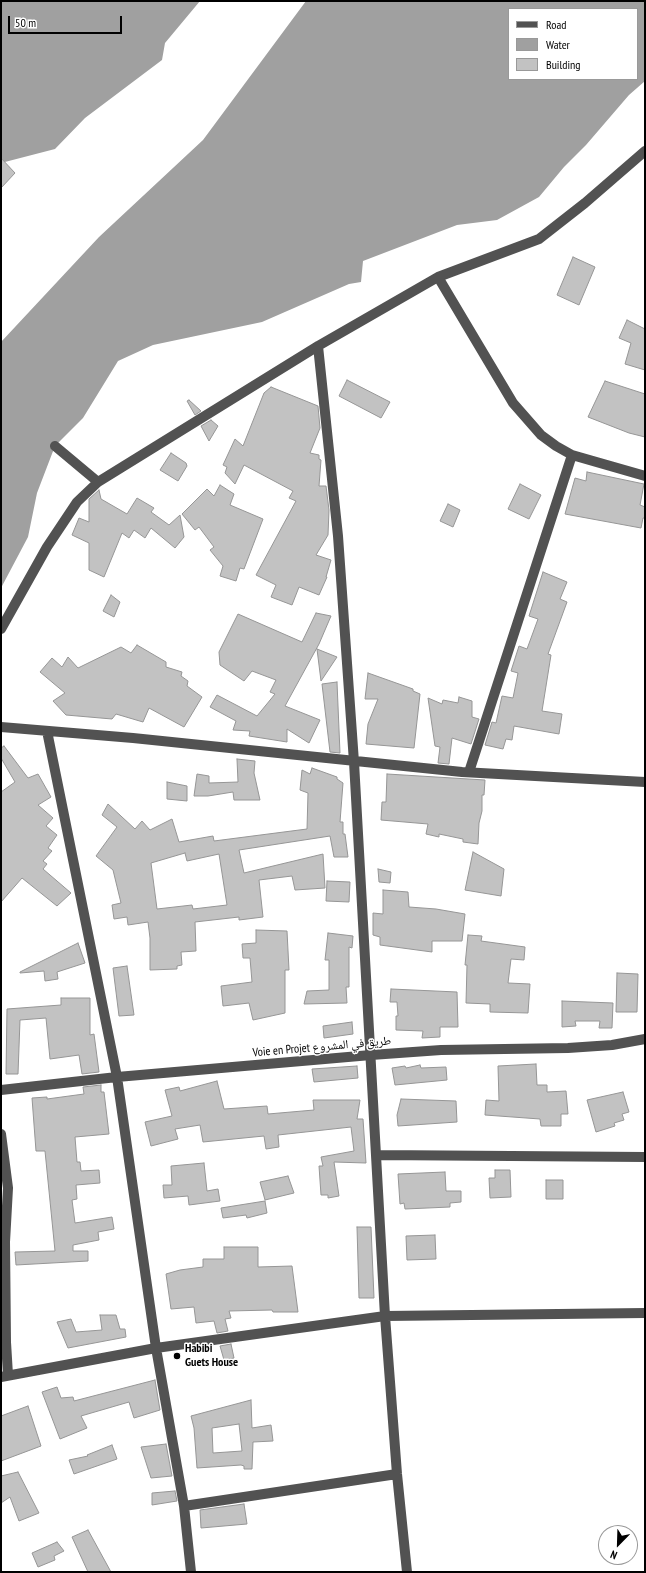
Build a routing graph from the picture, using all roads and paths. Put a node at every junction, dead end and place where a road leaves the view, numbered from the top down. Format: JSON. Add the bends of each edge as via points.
{"nodes":[{"id":1,"x":645,"y":151,"type":"edge"},
{"id":2,"x":438,"y":277,"type":"junction"},
{"id":3,"x":318,"y":346,"type":"junction"},
{"id":4,"x":55,"y":446,"type":"dead end"},
{"id":5,"x":572,"y":455,"type":"junction"},
{"id":6,"x":645,"y":476,"type":"edge"},
{"id":7,"x":98,"y":482,"type":"junction"},
{"id":8,"x":1,"y":629,"type":"edge"},
{"id":9,"x":1,"y":727,"type":"edge"},
{"id":10,"x":46,"y":730,"type":"junction"},
{"id":11,"x":354,"y":762,"type":"junction"},
{"id":12,"x":469,"y":772,"type":"junction"},
{"id":13,"x":645,"y":782,"type":"edge"},
{"id":14,"x":645,"y":1039,"type":"edge"},
{"id":15,"x":371,"y":1055,"type":"junction"},
{"id":16,"x":117,"y":1077,"type":"junction"},
{"id":17,"x":1,"y":1090,"type":"edge"},
{"id":18,"x":1,"y":1134,"type":"edge"},
{"id":19,"x":377,"y":1155,"type":"junction"},
{"id":20,"x":645,"y":1157,"type":"edge"},
{"id":21,"x":645,"y":1313,"type":"edge"},
{"id":22,"x":385,"y":1316,"type":"junction"},
{"id":23,"x":156,"y":1348,"type":"junction"},
{"id":24,"x":5,"y":1376,"type":"edge"},
{"id":25,"x":397,"y":1474,"type":"junction"},
{"id":26,"x":184,"y":1506,"type":"junction"},
{"id":27,"x":191,"y":1572,"type":"edge"},
{"id":28,"x":407,"y":1572,"type":"edge"}],
"edges":[{"from":1,"to":2,"type":"street","via":[[539,239]]},
{"from":2,"to":3,"type":"street"},
{"from":2,"to":5,"type":"street","via":[[513,403],[541,435]]},
{"from":3,"to":7,"type":"street"},
{"from":3,"to":11,"type":"street","via":[[338,536]]},
{"from":4,"to":7,"type":"street"},
{"from":5,"to":6,"type":"street"},
{"from":5,"to":12,"type":"street"},
{"from":7,"to":8,"type":"street","via":[[77,502],[47,547]]},
{"from":9,"to":10,"type":"street"},
{"from":10,"to":11,"type":"street"},
{"from":10,"to":16,"type":"street"},
{"from":11,"to":12,"type":"street"},
{"from":11,"to":15,"type":"street"},
{"from":12,"to":13,"type":"street"},
{"from":14,"to":15,"type":"street","name":"Voie en Projet طريق في المشروع","via":[[612,1045],[568,1048],[441,1050]]},
{"from":15,"to":16,"type":"street","name":"Voie en Projet طريق في المشروع"},
{"from":15,"to":19,"type":"street"},
{"from":16,"to":17,"type":"street","name":"Voie en Projet طريق في المشروع"},
{"from":16,"to":23,"type":"street"},
{"from":18,"to":24,"type":"street","via":[[8,1188],[4,1242]]},
{"from":19,"to":20,"type":"street"},
{"from":19,"to":22,"type":"street"},
{"from":21,"to":22,"type":"street"},
{"from":22,"to":23,"type":"street"},
{"from":22,"to":25,"type":"street"},
{"from":23,"to":24,"type":"street"},
{"from":23,"to":26,"type":"street"},
{"from":25,"to":26,"type":"street"},
{"from":25,"to":28,"type":"street"},
{"from":26,"to":27,"type":"street"}]}
